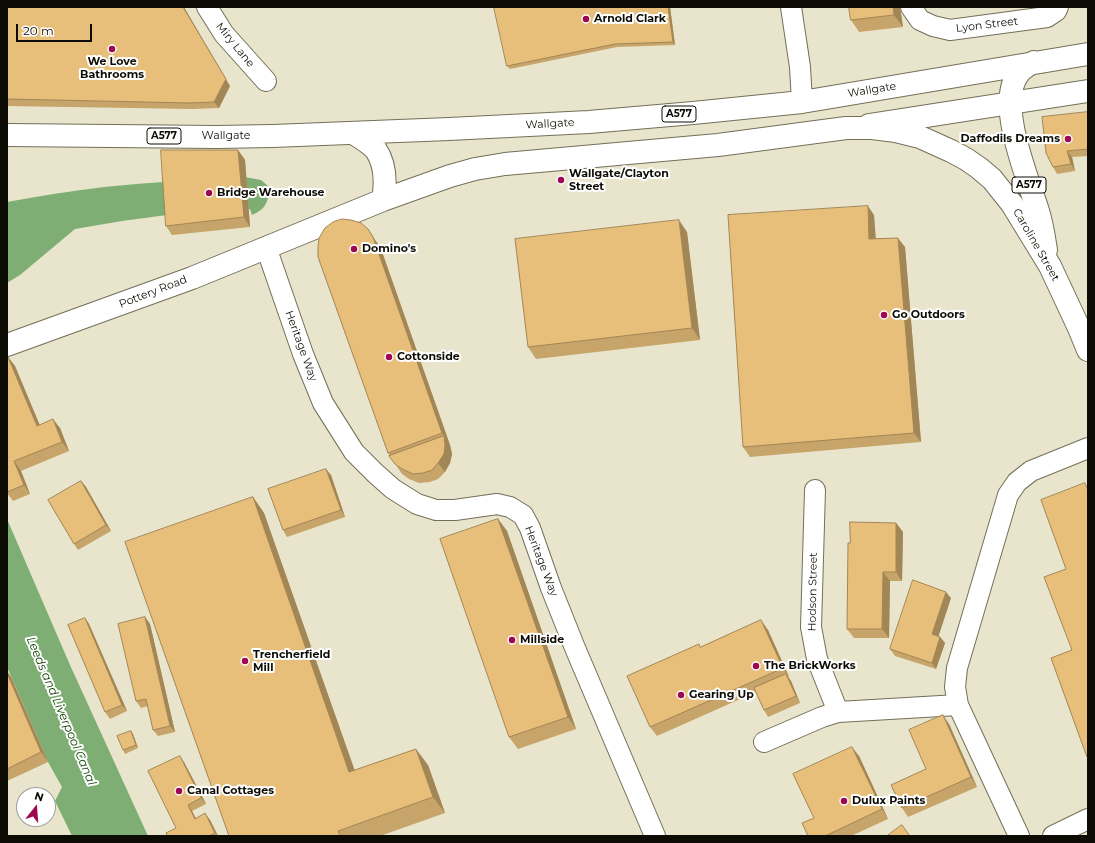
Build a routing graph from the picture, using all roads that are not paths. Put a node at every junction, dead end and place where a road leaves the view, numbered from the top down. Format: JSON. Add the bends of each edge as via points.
{"nodes":[{"id":1,"x":207,"y":7,"type":"edge"},
{"id":2,"x":791,"y":7,"type":"edge"},
{"id":3,"x":911,"y":7,"type":"edge"},
{"id":4,"x":1053,"y":12,"type":"edge"},
{"id":5,"x":1088,"y":54,"type":"edge"},
{"id":6,"x":1034,"y":62,"type":"junction"},
{"id":7,"x":266,"y":81,"type":"dead end"},
{"id":8,"x":1088,"y":92,"type":"edge"},
{"id":9,"x":802,"y":102,"type":"junction"},
{"id":10,"x":1010,"y":104,"type":"junction"},
{"id":11,"x":846,"y":128,"type":"junction"},
{"id":12,"x":353,"y":133,"type":"junction"},
{"id":13,"x":7,"y":135,"type":"edge"},
{"id":14,"x":383,"y":200,"type":"junction"},
{"id":15,"x":266,"y":247,"type":"junction"},
{"id":16,"x":1050,"y":266,"type":"junction"},
{"id":17,"x":7,"y":346,"type":"edge"},
{"id":18,"x":1088,"y":350,"type":"edge"},
{"id":19,"x":1088,"y":448,"type":"edge"},
{"id":20,"x":816,"y":490,"type":"dead end"},
{"id":21,"x":958,"y":705,"type":"junction"},
{"id":22,"x":838,"y":712,"type":"junction"},
{"id":23,"x":764,"y":742,"type":"dead end"},
{"id":24,"x":1088,"y":819,"type":"edge"},
{"id":25,"x":654,"y":836,"type":"edge"},
{"id":26,"x":1019,"y":836,"type":"edge"},
{"id":27,"x":1053,"y":836,"type":"edge"}],
"edges":[{"from":1,"to":7,"type":"street","name":"Miry Lane","via":[[224,34]]},
{"from":2,"to":9,"type":"street","via":[[800,66]]},
{"from":3,"to":4,"type":"street","name":"Lyon Street","via":[[920,20],[950,30]]},
{"from":5,"to":6,"type":"main road","name":"Wallgate","number":"A577"},
{"from":6,"to":9,"type":"main road","name":"Wallgate","number":"A577"},
{"from":6,"to":10,"type":"main road","number":"A577","via":[[1024,68],[1014,81]]},
{"from":8,"to":10,"type":"main road"},
{"from":9,"to":12,"type":"main road","name":"Wallgate","number":"A577","via":[[589,122]]},
{"from":10,"to":11,"type":"main road"},
{"from":10,"to":16,"type":"main road","number":"A577","via":[[1018,151],[1039,213]]},
{"from":11,"to":14,"type":"main road","number":"A577","via":[[711,146],[505,164],[450,176]]},
{"from":11,"to":16,"type":"main road","name":"Caroline Street","number":"A577","via":[[872,128],[920,137],[966,159],[992,179],[1012,204]]},
{"from":12,"to":13,"type":"main road","name":"Wallgate","number":"A577","via":[[217,137]]},
{"from":12,"to":14,"type":"main road","via":[[376,150],[382,163],[385,186]]},
{"from":14,"to":15,"type":"main road","name":"Pottery Road","number":"A577"},
{"from":15,"to":17,"type":"main road","name":"Pottery Road","number":"A577","via":[[192,278]]},
{"from":15,"to":25,"type":"street","name":"Heritage Way","via":[[323,403],[354,452],[393,489],[417,504],[436,510],[497,504],[510,507],[522,515],[530,528],[575,648]]},
{"from":16,"to":18,"type":"main road","name":"Caroline Street","number":"A577"},
{"from":19,"to":21,"type":"street","via":[[1031,471],[1017,482],[1008,495],[957,668],[955,687]]},
{"from":20,"to":22,"type":"street","name":"Hodson Street","via":[[811,627],[817,659]]},
{"from":21,"to":22,"type":"street"},
{"from":21,"to":26,"type":"street"},
{"from":22,"to":23,"type":"street"},
{"from":24,"to":27,"type":"street"}]}
